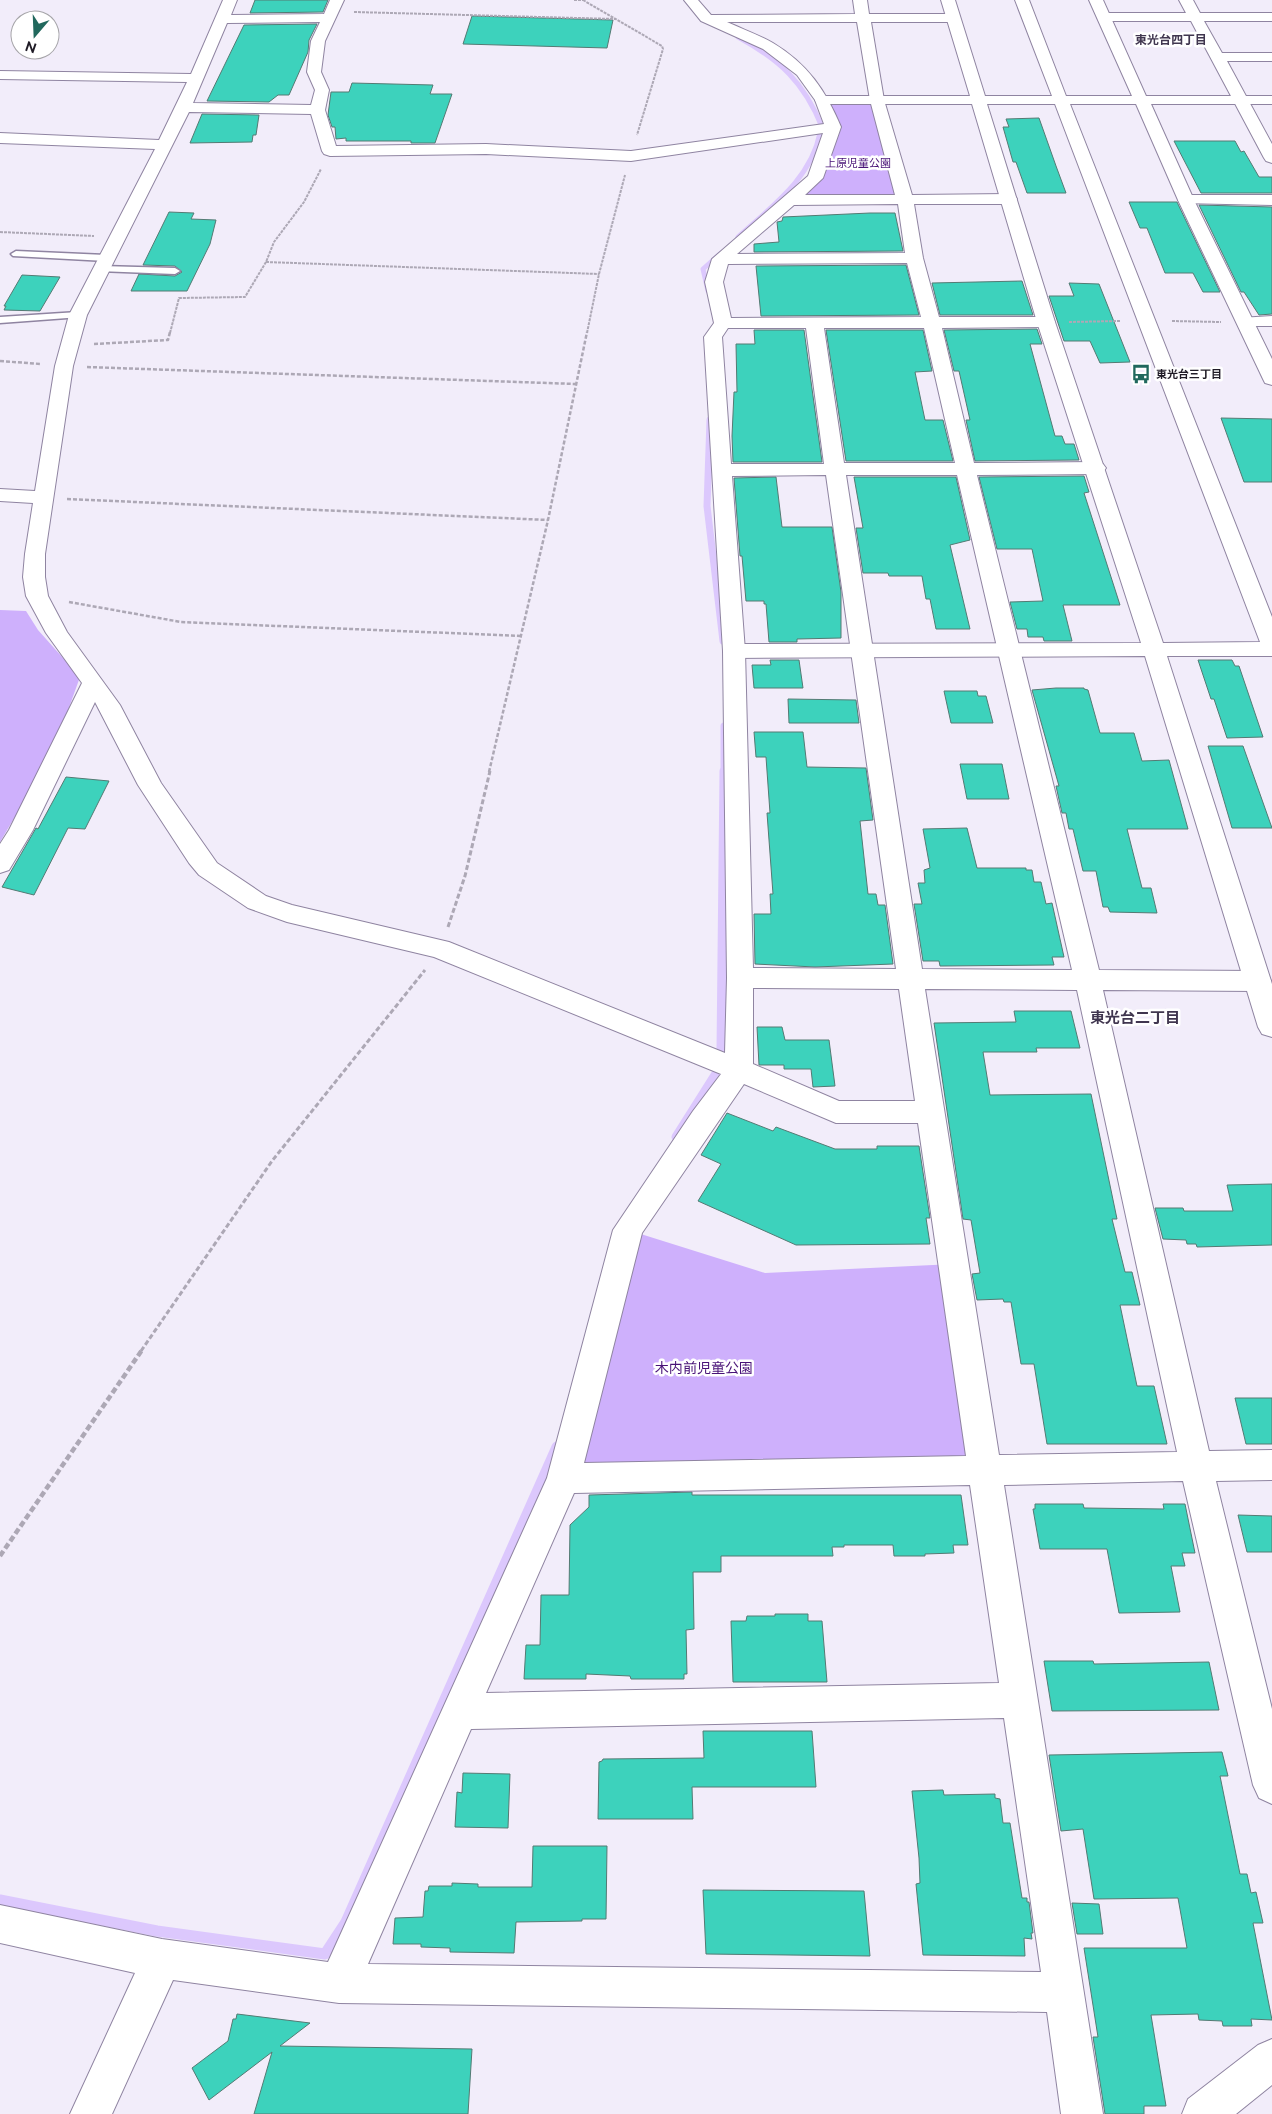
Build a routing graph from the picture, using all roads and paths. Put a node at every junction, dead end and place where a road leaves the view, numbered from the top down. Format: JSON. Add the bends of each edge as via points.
{"nodes":[{"id":1,"x":574,"y":0,"type":"edge"},
{"id":2,"x":584,"y":0,"type":"edge"},
{"id":3,"x":691,"y":0,"type":"edge"},
{"id":4,"x":768,"y":0,"type":"edge"},
{"id":5,"x":860,"y":0,"type":"edge"},
{"id":6,"x":1022,"y":0,"type":"edge"},
{"id":7,"x":1096,"y":0,"type":"edge"},
{"id":8,"x":1186,"y":0,"type":"edge"},
{"id":9,"x":226,"y":9,"type":"edge"},
{"id":10,"x":950,"y":9,"type":"edge"},
{"id":11,"x":333,"y":10,"type":"edge"},
{"id":12,"x":1104,"y":17,"type":"junction"},
{"id":13,"x":1195,"y":17,"type":"junction"},
{"id":14,"x":1272,"y":17,"type":"edge"},
{"id":15,"x":706,"y":18,"type":"junction"},
{"id":16,"x":770,"y":18,"type":"junction"},
{"id":17,"x":863,"y":18,"type":"junction"},
{"id":18,"x":616,"y":19,"type":"junction"},
{"id":19,"x":1219,"y":57,"type":"junction"},
{"id":20,"x":1272,"y":57,"type":"edge"},
{"id":21,"x":0,"y":75,"type":"edge"},
{"id":22,"x":195,"y":78,"type":"junction"},
{"id":23,"x":822,"y":100,"type":"junction"},
{"id":24,"x":877,"y":100,"type":"junction"},
{"id":25,"x":978,"y":100,"type":"junction"},
{"id":26,"x":1060,"y":100,"type":"junction"},
{"id":27,"x":1141,"y":100,"type":"junction"},
{"id":28,"x":1241,"y":100,"type":"junction"},
{"id":29,"x":1272,"y":100,"type":"edge"},
{"id":30,"x":184,"y":107,"type":"junction"},
{"id":31,"x":317,"y":110,"type":"junction"},
{"id":32,"x":833,"y":127,"type":"junction"},
{"id":33,"x":0,"y":138,"type":"edge"},
{"id":34,"x":1267,"y":141,"type":"edge"},
{"id":35,"x":165,"y":145,"type":"junction"},
{"id":36,"x":330,"y":151,"type":"junction"},
{"id":37,"x":631,"y":156,"type":"junction"},
{"id":38,"x":1272,"y":158,"type":"edge"},
{"id":39,"x":1009,"y":199,"type":"junction"},
{"id":40,"x":791,"y":200,"type":"junction"},
{"id":41,"x":905,"y":200,"type":"junction"},
{"id":42,"x":1186,"y":200,"type":"junction"},
{"id":43,"x":1272,"y":200,"type":"edge"},
{"id":44,"x":0,"y":232,"type":"edge"},
{"id":45,"x":117,"y":237,"type":"junction"},
{"id":46,"x":16,"y":254,"type":"dead end"},
{"id":47,"x":914,"y":258,"type":"junction"},
{"id":48,"x":721,"y":259,"type":"junction"},
{"id":49,"x":266,"y":262,"type":"junction"},
{"id":50,"x":104,"y":264,"type":"junction"},
{"id":51,"x":175,"y":271,"type":"dead end"},
{"id":52,"x":599,"y":274,"type":"junction"},
{"id":53,"x":78,"y":315,"type":"junction"},
{"id":54,"x":0,"y":320,"type":"edge"},
{"id":55,"x":1120,"y":321,"type":"dead end"},
{"id":56,"x":1171,"y":321,"type":"dead end"},
{"id":57,"x":1272,"y":321,"type":"edge"},
{"id":58,"x":814,"y":322,"type":"junction"},
{"id":59,"x":1046,"y":322,"type":"junction"},
{"id":60,"x":1246,"y":322,"type":"junction"},
{"id":61,"x":723,"y":323,"type":"junction"},
{"id":62,"x":932,"y":323,"type":"junction"},
{"id":63,"x":68,"y":346,"type":"junction"},
{"id":64,"x":0,"y":362,"type":"edge"},
{"id":65,"x":64,"y":366,"type":"junction"},
{"id":66,"x":1272,"y":379,"type":"edge"},
{"id":67,"x":576,"y":384,"type":"junction"},
{"id":68,"x":966,"y":468,"type":"junction"},
{"id":69,"x":1096,"y":468,"type":"junction"},
{"id":70,"x":835,"y":469,"type":"junction"},
{"id":71,"x":721,"y":470,"type":"junction"},
{"id":72,"x":0,"y":495,"type":"edge"},
{"id":73,"x":44,"y":498,"type":"junction"},
{"id":74,"x":548,"y":520,"type":"junction"},
{"id":75,"x":37,"y":596,"type":"junction"},
{"id":76,"x":521,"y":636,"type":"junction"},
{"id":77,"x":1272,"y":647,"type":"edge"},
{"id":78,"x":1154,"y":649,"type":"junction"},
{"id":79,"x":1008,"y":650,"type":"junction"},
{"id":80,"x":734,"y":651,"type":"junction"},
{"id":81,"x":861,"y":651,"type":"junction"},
{"id":82,"x":93,"y":683,"type":"junction"},
{"id":83,"x":0,"y":864,"type":"edge"},
{"id":84,"x":440,"y":949,"type":"junction"},
{"id":85,"x":740,"y":978,"type":"junction"},
{"id":86,"x":911,"y":980,"type":"junction"},
{"id":87,"x":1088,"y":981,"type":"junction"},
{"id":88,"x":1258,"y":981,"type":"junction"},
{"id":89,"x":1272,"y":1027,"type":"edge"},
{"id":90,"x":739,"y":1070,"type":"junction"},
{"id":91,"x":931,"y":1112,"type":"junction"},
{"id":92,"x":1196,"y":1465,"type":"junction"},
{"id":93,"x":1272,"y":1465,"type":"edge"},
{"id":94,"x":985,"y":1472,"type":"junction"},
{"id":95,"x":564,"y":1478,"type":"junction"},
{"id":96,"x":0,"y":1556,"type":"edge"},
{"id":97,"x":1020,"y":1700,"type":"junction"},
{"id":98,"x":460,"y":1710,"type":"junction"},
{"id":99,"x":1272,"y":1785,"type":"edge"},
{"id":100,"x":0,"y":1924,"type":"edge"},
{"id":101,"x":162,"y":1959,"type":"junction"},
{"id":102,"x":339,"y":1983,"type":"junction"},
{"id":103,"x":1064,"y":1992,"type":"junction"},
{"id":104,"x":1272,"y":2059,"type":"edge"},
{"id":105,"x":91,"y":2114,"type":"edge"},
{"id":106,"x":1082,"y":2114,"type":"edge"},
{"id":107,"x":1203,"y":2114,"type":"edge"}],
"edges":[{"from":1,"to":2,"type":"path"},
{"from":2,"to":18,"type":"path"},
{"from":3,"to":15,"type":"street"},
{"from":4,"to":16,"type":"street"},
{"from":5,"to":17,"type":"street"},
{"from":6,"to":26,"type":"street"},
{"from":7,"to":12,"type":"street"},
{"from":8,"to":13,"type":"street"},
{"from":9,"to":11,"type":"street"},
{"from":9,"to":22,"type":"street"},
{"from":10,"to":17,"type":"street"},
{"from":10,"to":25,"type":"street"},
{"from":11,"to":18,"type":"path"},
{"from":11,"to":31,"type":"street","via":[[318,41],[314,72],[322,90]]},
{"from":12,"to":13,"type":"street"},
{"from":12,"to":27,"type":"street"},
{"from":13,"to":14,"type":"street"},
{"from":13,"to":19,"type":"street"},
{"from":15,"to":16,"type":"street"},
{"from":15,"to":23,"type":"street","via":[[768,46],[802,72]]},
{"from":16,"to":17,"type":"street"},
{"from":17,"to":24,"type":"street"},
{"from":18,"to":37,"type":"path","via":[[659,43],[663,49]]},
{"from":19,"to":20,"type":"street"},
{"from":19,"to":28,"type":"street"},
{"from":21,"to":22,"type":"street"},
{"from":22,"to":30,"type":"street"},
{"from":23,"to":24,"type":"street"},
{"from":23,"to":32,"type":"street"},
{"from":24,"to":25,"type":"street"},
{"from":24,"to":41,"type":"street"},
{"from":25,"to":26,"type":"street"},
{"from":25,"to":39,"type":"street"},
{"from":26,"to":27,"type":"street"},
{"from":26,"to":77,"type":"street"},
{"from":27,"to":28,"type":"street"},
{"from":27,"to":42,"type":"street"},
{"from":28,"to":29,"type":"street"},
{"from":28,"to":34,"type":"street"},
{"from":30,"to":31,"type":"street"},
{"from":30,"to":35,"type":"street"},
{"from":31,"to":36,"type":"street"},
{"from":32,"to":37,"type":"street"},
{"from":32,"to":40,"type":"street","via":[[815,178]]},
{"from":33,"to":35,"type":"street"},
{"from":34,"to":38,"type":"street"},
{"from":35,"to":45,"type":"street"},
{"from":36,"to":37,"type":"street","via":[[486,149]]},
{"from":36,"to":49,"type":"path","via":[[304,202],[274,242]]},
{"from":37,"to":52,"type":"path"},
{"from":39,"to":41,"type":"street"},
{"from":39,"to":59,"type":"street"},
{"from":40,"to":41,"type":"street"},
{"from":40,"to":48,"type":"street"},
{"from":41,"to":47,"type":"street"},
{"from":42,"to":43,"type":"street"},
{"from":42,"to":60,"type":"street"},
{"from":44,"to":45,"type":"path"},
{"from":45,"to":50,"type":"street"},
{"from":46,"to":50,"type":"lane"},
{"from":47,"to":48,"type":"street"},
{"from":47,"to":62,"type":"street"},
{"from":48,"to":61,"type":"street","via":[[714,282]]},
{"from":49,"to":52,"type":"path"},
{"from":49,"to":63,"type":"path","via":[[245,297],[179,298],[168,340]]},
{"from":50,"to":51,"type":"lane"},
{"from":50,"to":53,"type":"street"},
{"from":52,"to":67,"type":"path"},
{"from":53,"to":54,"type":"lane"},
{"from":53,"to":63,"type":"street"},
{"from":55,"to":59,"type":"path"},
{"from":56,"to":60,"type":"path"},
{"from":57,"to":60,"type":"street"},
{"from":58,"to":61,"type":"street"},
{"from":58,"to":62,"type":"street"},
{"from":58,"to":70,"type":"street"},
{"from":59,"to":62,"type":"street"},
{"from":59,"to":69,"type":"street"},
{"from":60,"to":66,"type":"street"},
{"from":61,"to":71,"type":"street","via":[[713,337]]},
{"from":62,"to":68,"type":"street"},
{"from":63,"to":65,"type":"street"},
{"from":64,"to":65,"type":"path"},
{"from":65,"to":67,"type":"path"},
{"from":65,"to":73,"type":"street"},
{"from":67,"to":74,"type":"path"},
{"from":68,"to":69,"type":"street"},
{"from":68,"to":70,"type":"street"},
{"from":68,"to":79,"type":"street"},
{"from":69,"to":78,"type":"street"},
{"from":70,"to":71,"type":"street"},
{"from":70,"to":81,"type":"street"},
{"from":71,"to":80,"type":"street"},
{"from":72,"to":73,"type":"street"},
{"from":73,"to":74,"type":"path"},
{"from":73,"to":75,"type":"street","via":[[34,554]]},
{"from":74,"to":76,"type":"path"},
{"from":75,"to":76,"type":"path","via":[[181,622]]},
{"from":75,"to":82,"type":"street","via":[[57,633]]},
{"from":76,"to":84,"type":"path","via":[[465,876]]},
{"from":77,"to":78,"type":"street"},
{"from":78,"to":79,"type":"street"},
{"from":78,"to":88,"type":"street"},
{"from":79,"to":81,"type":"street"},
{"from":79,"to":87,"type":"street"},
{"from":80,"to":81,"type":"street"},
{"from":80,"to":85,"type":"street"},
{"from":81,"to":86,"type":"street"},
{"from":82,"to":83,"type":"street","via":[[21,830]]},
{"from":82,"to":84,"type":"street","via":[[109,705],[150,785],[208,869],[257,902]]},
{"from":84,"to":90,"type":"street"},
{"from":84,"to":96,"type":"path","via":[[272,1161]]},
{"from":85,"to":86,"type":"street"},
{"from":85,"to":90,"type":"street"},
{"from":86,"to":87,"type":"street"},
{"from":86,"to":91,"type":"street"},
{"from":87,"to":88,"type":"street"},
{"from":87,"to":92,"type":"street"},
{"from":88,"to":89,"type":"street"},
{"from":90,"to":91,"type":"street","via":[[836,1112]]},
{"from":90,"to":95,"type":"street","via":[[628,1230]]},
{"from":91,"to":94,"type":"street"},
{"from":92,"to":93,"type":"street"},
{"from":92,"to":94,"type":"street"},
{"from":92,"to":99,"type":"street"},
{"from":94,"to":95,"type":"street"},
{"from":94,"to":97,"type":"street"},
{"from":95,"to":98,"type":"street"},
{"from":97,"to":98,"type":"street"},
{"from":97,"to":103,"type":"street"},
{"from":98,"to":102,"type":"street"},
{"from":100,"to":101,"type":"street"},
{"from":101,"to":102,"type":"street"},
{"from":101,"to":105,"type":"street"},
{"from":102,"to":103,"type":"street"},
{"from":103,"to":106,"type":"street"},
{"from":104,"to":107,"type":"street"}]}
